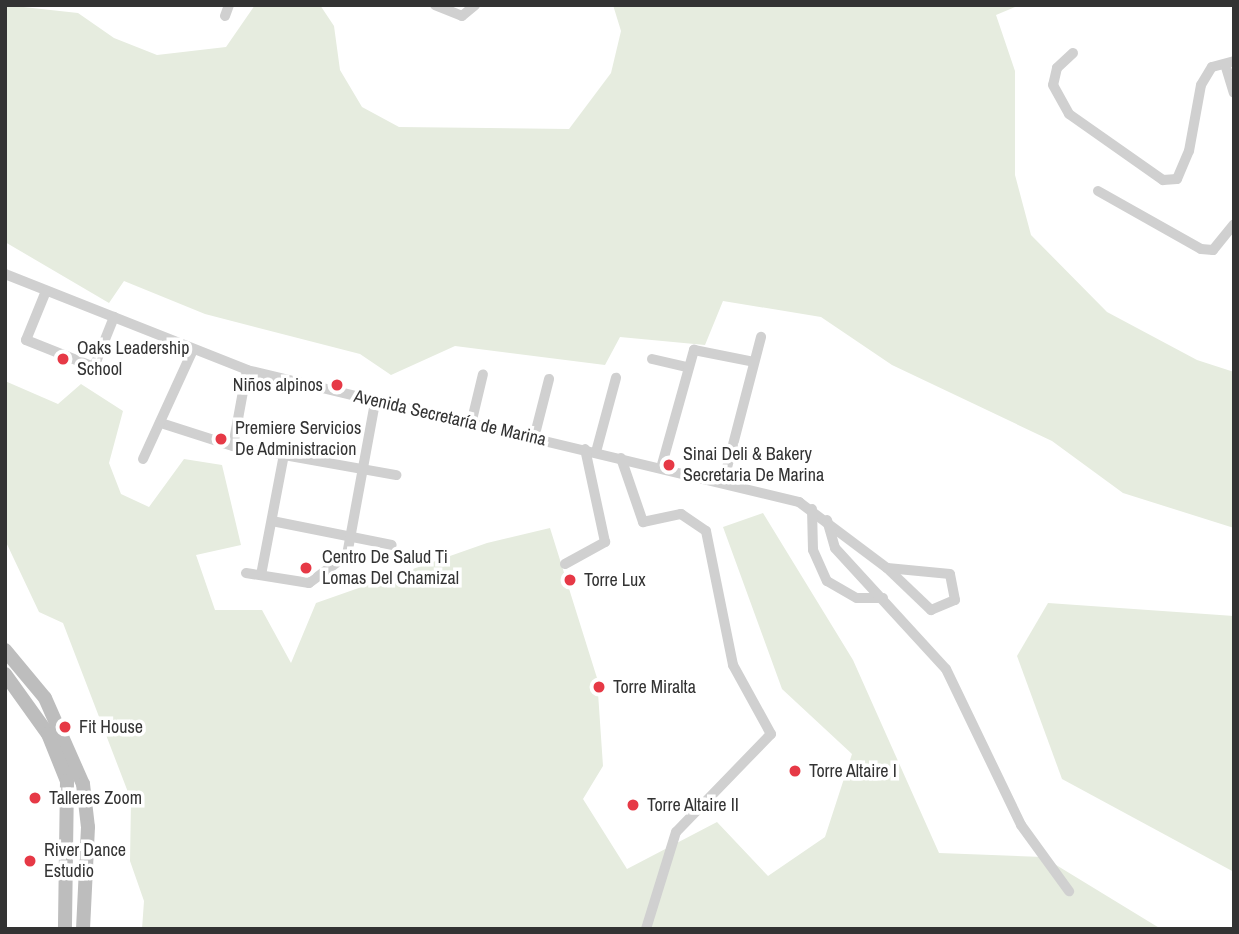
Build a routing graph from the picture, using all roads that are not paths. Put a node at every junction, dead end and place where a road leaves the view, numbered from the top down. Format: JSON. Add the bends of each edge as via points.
{"nodes":[{"id":1,"x":435,"y":5,"type":"edge"},
{"id":2,"x":475,"y":5,"type":"edge"},
{"id":3,"x":1073,"y":53,"type":"dead end"},
{"id":4,"x":1229,"y":62,"type":"edge"},
{"id":5,"x":1234,"y":93,"type":"edge"},
{"id":6,"x":1098,"y":191,"type":"dead end"},
{"id":7,"x":1234,"y":224,"type":"edge"},
{"id":8,"x":5,"y":274,"type":"edge"},
{"id":9,"x":46,"y":291,"type":"junction"},
{"id":10,"x":114,"y":317,"type":"junction"},
{"id":11,"x":761,"y":337,"type":"dead end"},
{"id":12,"x":193,"y":350,"type":"junction"},
{"id":13,"x":652,"y":359,"type":"dead end"},
{"id":14,"x":754,"y":362,"type":"junction"},
{"id":15,"x":687,"y":367,"type":"junction"},
{"id":16,"x":247,"y":370,"type":"junction"},
{"id":17,"x":483,"y":374,"type":"dead end"},
{"id":18,"x":616,"y":377,"type":"dead end"},
{"id":19,"x":549,"y":379,"type":"dead end"},
{"id":20,"x":375,"y":402,"type":"junction"},
{"id":21,"x":164,"y":424,"type":"junction"},
{"id":22,"x":471,"y":424,"type":"junction"},
{"id":23,"x":534,"y":438,"type":"junction"},
{"id":24,"x":233,"y":446,"type":"junction"},
{"id":25,"x":590,"y":451,"type":"junction"},
{"id":26,"x":284,"y":454,"type":"junction"},
{"id":27,"x":621,"y":458,"type":"junction"},
{"id":28,"x":143,"y":459,"type":"dead end"},
{"id":29,"x":363,"y":468,"type":"junction"},
{"id":30,"x":661,"y":468,"type":"junction"},
{"id":31,"x":396,"y":475,"type":"dead end"},
{"id":32,"x":723,"y":483,"type":"junction"},
{"id":33,"x":812,"y":509,"type":"junction"},
{"id":34,"x":827,"y":520,"type":"junction"},
{"id":35,"x":272,"y":521,"type":"junction"},
{"id":36,"x":350,"y":537,"type":"junction"},
{"id":37,"x":392,"y":545,"type":"dead end"},
{"id":38,"x":565,"y":564,"type":"dead end"},
{"id":39,"x":887,"y":568,"type":"junction"},
{"id":40,"x":246,"y":573,"type":"dead end"},
{"id":41,"x":261,"y":575,"type":"junction"},
{"id":42,"x":883,"y":598,"type":"junction"},
{"id":43,"x":5,"y":650,"type":"edge"},
{"id":44,"x":5,"y":674,"type":"edge"},
{"id":45,"x":70,"y":834,"type":"junction"},
{"id":46,"x":88,"y":834,"type":"junction"},
{"id":47,"x":68,"y":854,"type":"junction"},
{"id":48,"x":87,"y":857,"type":"junction"},
{"id":49,"x":1069,"y":891,"type":"dead end"},
{"id":50,"x":65,"y":929,"type":"edge"},
{"id":51,"x":83,"y":929,"type":"edge"},
{"id":52,"x":646,"y":929,"type":"edge"}],
"edges":[{"from":1,"to":2,"type":"street","via":[[462,16]]},
{"from":3,"to":4,"type":"street","via":[[1056,68],[1053,85],[1069,114],[1163,180],[1177,179],[1189,151],[1200,85],[1212,68]]},
{"from":4,"to":5,"type":"street"},
{"from":6,"to":7,"type":"street","via":[[1201,249],[1213,250]]},
{"from":8,"to":9,"type":"street","name":"Avenida Secretaría de Marina"},
{"from":9,"to":10,"type":"street","name":"Avenida Secretaría de Marina"},
{"from":9,"to":10,"type":"street","via":[[26,340],[94,367]]},
{"from":10,"to":12,"type":"street","name":"Avenida Secretaría de Marina"},
{"from":11,"to":14,"type":"street"},
{"from":12,"to":16,"type":"street","name":"Avenida Secretaría de Marina"},
{"from":12,"to":21,"type":"street"},
{"from":13,"to":15,"type":"street"},
{"from":14,"to":15,"type":"street","via":[[698,349]]},
{"from":14,"to":32,"type":"street"},
{"from":15,"to":30,"type":"street"},
{"from":16,"to":20,"type":"street","name":"Avenida Secretaría de Marina"},
{"from":16,"to":24,"type":"street"},
{"from":17,"to":22,"type":"street"},
{"from":18,"to":25,"type":"street"},
{"from":19,"to":23,"type":"street"},
{"from":20,"to":22,"type":"street","name":"Avenida Secretaría de Marina"},
{"from":20,"to":29,"type":"street"},
{"from":21,"to":24,"type":"street"},
{"from":21,"to":28,"type":"street"},
{"from":22,"to":23,"type":"street","name":"Avenida Secretaría de Marina"},
{"from":23,"to":25,"type":"street","name":"Avenida Secretaría de Marina"},
{"from":24,"to":26,"type":"street"},
{"from":25,"to":27,"type":"street","name":"Avenida Secretaría de Marina"},
{"from":25,"to":38,"type":"street","via":[[605,542]]},
{"from":26,"to":29,"type":"street"},
{"from":26,"to":35,"type":"street"},
{"from":27,"to":30,"type":"street","name":"Avenida Secretaría de Marina"},
{"from":27,"to":52,"type":"street","via":[[643,522],[681,514],[706,531],[733,665],[771,734],[676,832]]},
{"from":29,"to":31,"type":"street"},
{"from":29,"to":36,"type":"street"},
{"from":30,"to":32,"type":"street","name":"Avenida Secretaría de Marina"},
{"from":32,"to":33,"type":"street","name":"Avenida Secretaría de Marina"},
{"from":33,"to":34,"type":"street","name":"Avenida Secretaría de Marina"},
{"from":33,"to":42,"type":"street","via":[[813,550],[827,581],[857,598]]},
{"from":34,"to":39,"type":"street","name":"Avenida Secretaría de Marina"},
{"from":34,"to":42,"type":"street","via":[[835,548]]},
{"from":35,"to":36,"type":"street"},
{"from":35,"to":41,"type":"street"},
{"from":36,"to":37,"type":"street"},
{"from":36,"to":41,"type":"street","via":[[347,555],[309,583]]},
{"from":39,"to":39,"type":"street","name":"Avenida Secretaría de Marina","via":[[931,610],[955,600],[950,575]]},
{"from":40,"to":41,"type":"street"},
{"from":42,"to":49,"type":"street","via":[[946,669],[1021,825]]},
{"from":43,"to":46,"type":"main road","via":[[45,698],[66,742],[83,784]]},
{"from":44,"to":45,"type":"main road","via":[[62,765]]},
{"from":45,"to":46,"type":"main road","via":[[78,842]]},
{"from":45,"to":47,"type":"main road"},
{"from":46,"to":48,"type":"main road"},
{"from":47,"to":48,"type":"main road","via":[[78,850]]},
{"from":47,"to":50,"type":"main road"},
{"from":48,"to":51,"type":"main road"}]}
